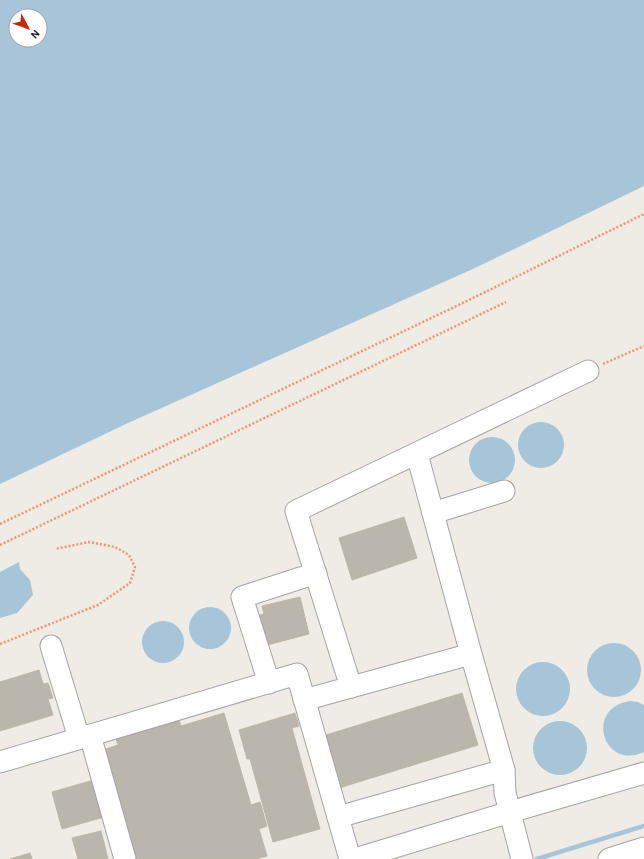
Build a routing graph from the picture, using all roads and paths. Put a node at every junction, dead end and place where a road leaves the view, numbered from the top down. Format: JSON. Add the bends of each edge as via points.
{"nodes":[{"id":1,"x":644,"y":214,"type":"edge"},
{"id":2,"x":506,"y":302,"type":"dead end"},
{"id":3,"x":644,"y":346,"type":"edge"},
{"id":4,"x":588,"y":371,"type":"joint"},
{"id":5,"x":417,"y":454,"type":"junction"},
{"id":6,"x":504,"y":491,"type":"dead end"},
{"id":7,"x":433,"y":513,"type":"junction"},
{"id":8,"x":0,"y":524,"type":"edge"},
{"id":9,"x":0,"y":545,"type":"edge"},
{"id":10,"x":55,"y":549,"type":"dead end"},
{"id":11,"x":316,"y":573,"type":"junction"},
{"id":12,"x":0,"y":644,"type":"edge"},
{"id":13,"x":51,"y":646,"type":"dead end"},
{"id":14,"x":471,"y":654,"type":"junction"},
{"id":15,"x":269,"y":683,"type":"junction"},
{"id":16,"x":351,"y":687,"type":"junction"},
{"id":17,"x":304,"y":700,"type":"junction"},
{"id":18,"x":85,"y":737,"type":"junction"},
{"id":19,"x":0,"y":762,"type":"edge"},
{"id":20,"x":504,"y":770,"type":"junction"},
{"id":21,"x":644,"y":773,"type":"edge"},
{"id":22,"x":510,"y":812,"type":"junction"},
{"id":23,"x":338,"y":816,"type":"junction"},
{"id":24,"x":644,"y":848,"type":"edge"},
{"id":25,"x":521,"y":856,"type":"edge"},
{"id":26,"x":125,"y":859,"type":"edge"},
{"id":27,"x":350,"y":859,"type":"edge"},
{"id":28,"x":355,"y":859,"type":"edge"},
{"id":29,"x":609,"y":859,"type":"edge"}],
"edges":[{"from":1,"to":8,"type":"path"},
{"from":2,"to":9,"type":"path"},
{"from":3,"to":4,"type":"path"},
{"from":4,"to":5,"type":"street"},
{"from":5,"to":7,"type":"street"},
{"from":5,"to":11,"type":"street","via":[[296,511]]},
{"from":6,"to":7,"type":"street"},
{"from":7,"to":14,"type":"street"},
{"from":10,"to":12,"type":"path","via":[[89,542],[115,547],[129,555],[135,567],[130,583],[98,606]]},
{"from":11,"to":15,"type":"street","via":[[242,597]]},
{"from":11,"to":16,"type":"street"},
{"from":13,"to":18,"type":"street"},
{"from":14,"to":16,"type":"street"},
{"from":14,"to":20,"type":"street"},
{"from":15,"to":17,"type":"street","via":[[297,674]]},
{"from":15,"to":18,"type":"street"},
{"from":16,"to":17,"type":"street"},
{"from":17,"to":23,"type":"street"},
{"from":18,"to":19,"type":"street"},
{"from":18,"to":26,"type":"street"},
{"from":20,"to":22,"type":"street","via":[[505,793]]},
{"from":20,"to":23,"type":"street"},
{"from":21,"to":22,"type":"street"},
{"from":22,"to":25,"type":"street"},
{"from":22,"to":28,"type":"street"},
{"from":23,"to":27,"type":"street"},
{"from":24,"to":29,"type":"street"}]}
